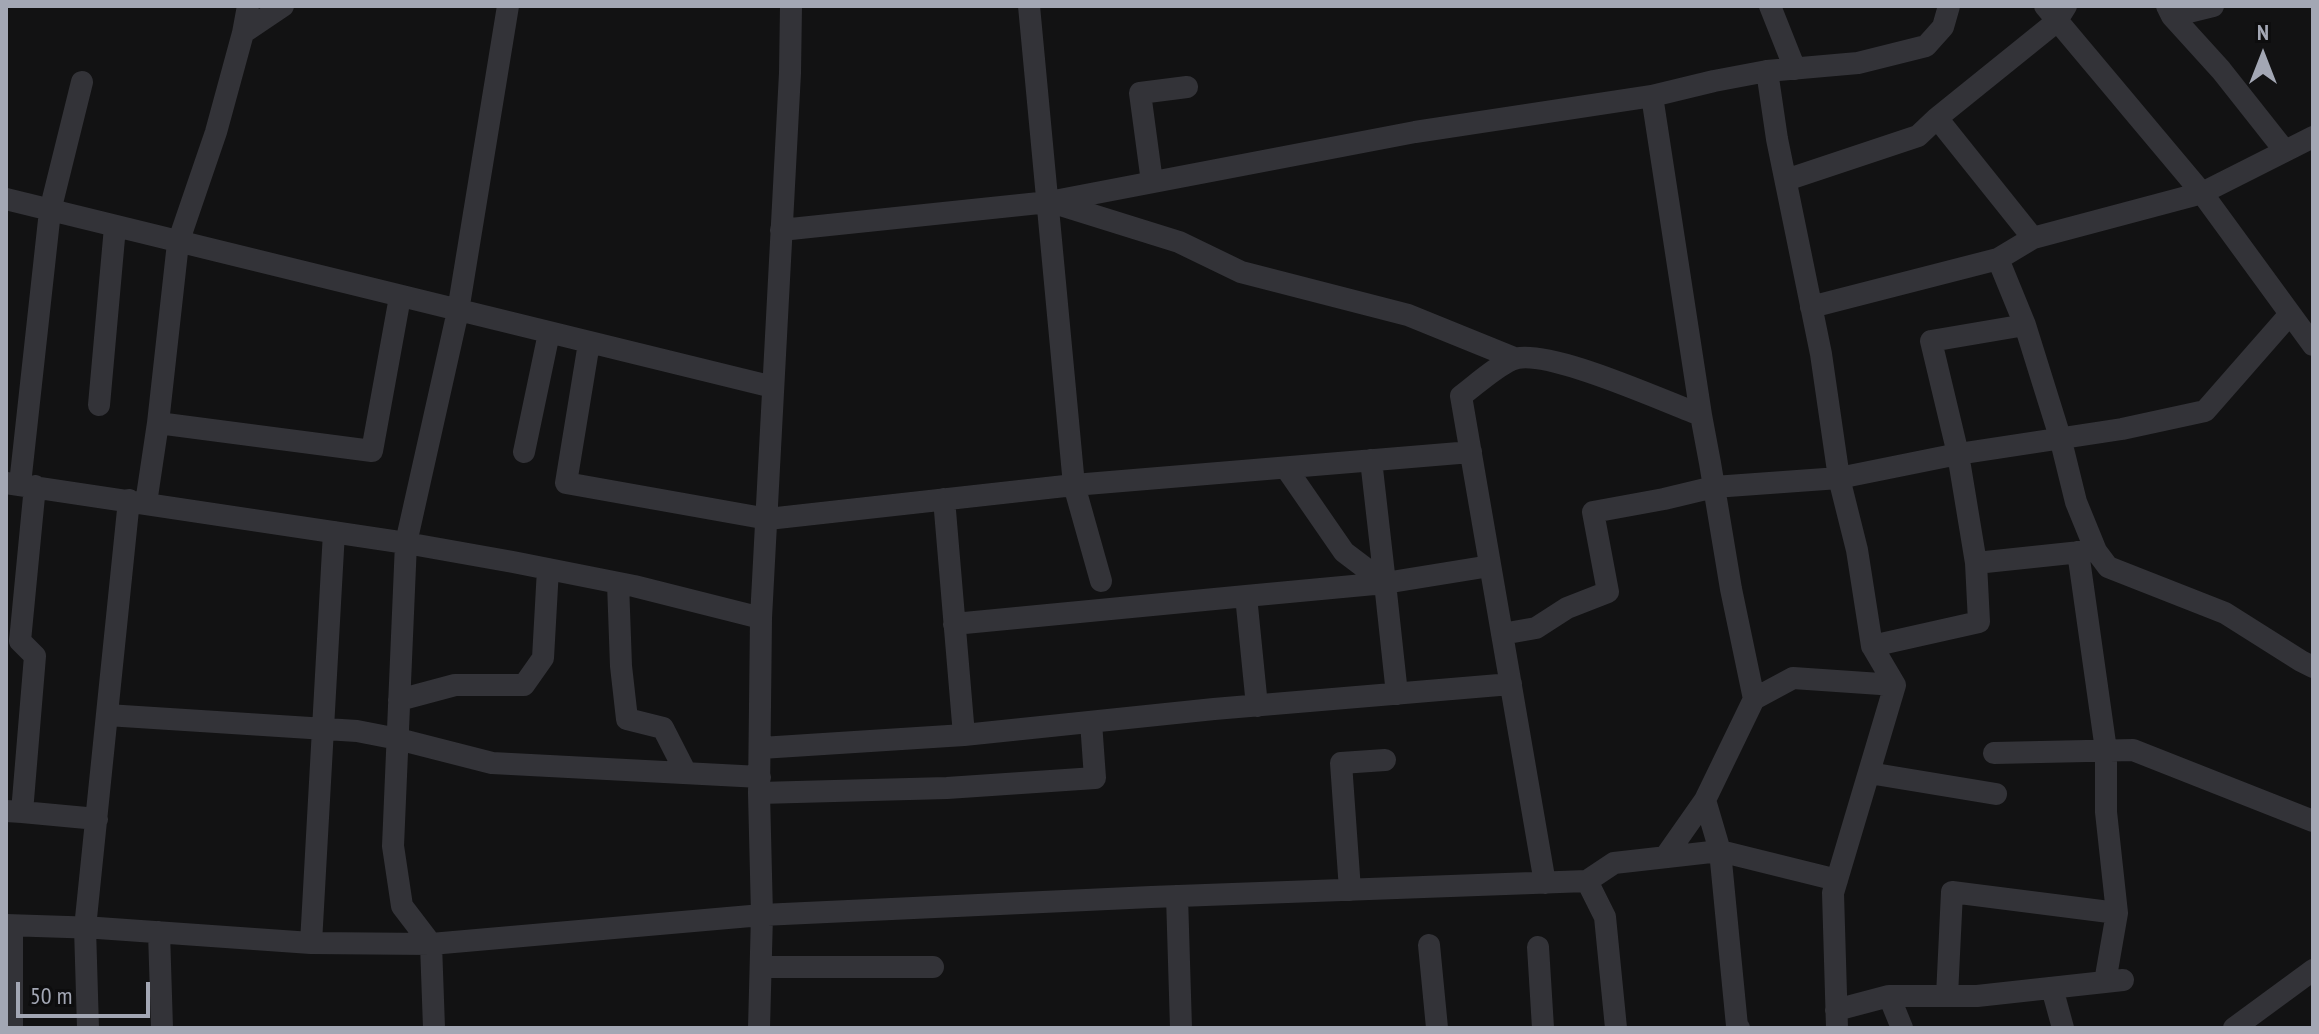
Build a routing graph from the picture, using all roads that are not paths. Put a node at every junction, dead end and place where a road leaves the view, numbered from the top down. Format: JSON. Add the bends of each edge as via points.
{"nodes":[{"id":1,"x":248,"y":6,"type":"edge"},
{"id":2,"x":283,"y":6,"type":"edge"},
{"id":3,"x":508,"y":6,"type":"edge"},
{"id":4,"x":791,"y":6,"type":"edge"},
{"id":5,"x":1029,"y":6,"type":"edge"},
{"id":6,"x":1770,"y":6,"type":"edge"},
{"id":7,"x":1949,"y":6,"type":"edge"},
{"id":8,"x":2213,"y":6,"type":"edge"},
{"id":9,"x":2056,"y":11,"type":"edge"},
{"id":10,"x":2170,"y":11,"type":"edge"},
{"id":11,"x":243,"y":33,"type":"junction"},
{"id":12,"x":1795,"y":69,"type":"junction"},
{"id":13,"x":1767,"y":71,"type":"junction"},
{"id":14,"x":82,"y":82,"type":"dead end"},
{"id":15,"x":1187,"y":87,"type":"dead end"},
{"id":16,"x":1652,"y":96,"type":"junction"},
{"id":17,"x":1937,"y":118,"type":"junction"},
{"id":18,"x":2313,"y":137,"type":"edge"},
{"id":19,"x":2285,"y":151,"type":"junction"},
{"id":20,"x":1786,"y":180,"type":"junction"},
{"id":21,"x":1152,"y":182,"type":"junction"},
{"id":22,"x":2202,"y":193,"type":"junction"},
{"id":23,"x":6,"y":199,"type":"edge"},
{"id":24,"x":1049,"y":202,"type":"junction"},
{"id":25,"x":50,"y":211,"type":"junction"},
{"id":26,"x":115,"y":227,"type":"junction"},
{"id":27,"x":781,"y":230,"type":"junction"},
{"id":28,"x":2033,"y":238,"type":"junction"},
{"id":29,"x":178,"y":243,"type":"junction"},
{"id":30,"x":1998,"y":259,"type":"junction"},
{"id":31,"x":400,"y":297,"type":"junction"},
{"id":32,"x":1811,"y":307,"type":"junction"},
{"id":33,"x":458,"y":311,"type":"junction"},
{"id":34,"x":2290,"y":314,"type":"junction"},
{"id":35,"x":2025,"y":325,"type":"junction"},
{"id":36,"x":549,"y":333,"type":"junction"},
{"id":37,"x":589,"y":343,"type":"junction"},
{"id":38,"x":2313,"y":345,"type":"edge"},
{"id":39,"x":1514,"y":358,"type":"junction"},
{"id":40,"x":773,"y":387,"type":"junction"},
{"id":41,"x":99,"y":405,"type":"dead end"},
{"id":42,"x":1701,"y":415,"type":"junction"},
{"id":43,"x":158,"y":423,"type":"junction"},
{"id":44,"x":2060,"y":437,"type":"junction"},
{"id":45,"x":524,"y":452,"type":"dead end"},
{"id":46,"x":1471,"y":452,"type":"junction"},
{"id":47,"x":1958,"y":454,"type":"junction"},
{"id":48,"x":1371,"y":460,"type":"junction"},
{"id":49,"x":1286,"y":468,"type":"junction"},
{"id":50,"x":1839,"y":478,"type":"junction"},
{"id":51,"x":20,"y":484,"type":"edge"},
{"id":52,"x":1074,"y":485,"type":"junction"},
{"id":53,"x":1714,"y":487,"type":"junction"},
{"id":54,"x":944,"y":499,"type":"junction"},
{"id":55,"x":138,"y":502,"type":"junction"},
{"id":56,"x":768,"y":519,"type":"junction"},
{"id":57,"x":334,"y":532,"type":"junction"},
{"id":58,"x":406,"y":543,"type":"junction"},
{"id":59,"x":2087,"y":551,"type":"junction"},
{"id":60,"x":1976,"y":563,"type":"junction"},
{"id":61,"x":1490,"y":566,"type":"junction"},
{"id":62,"x":548,"y":569,"type":"junction"},
{"id":63,"x":1101,"y":581,"type":"dead end"},
{"id":64,"x":618,"y":583,"type":"junction"},
{"id":65,"x":1385,"y":583,"type":"junction"},
{"id":66,"x":1246,"y":596,"type":"junction"},
{"id":67,"x":761,"y":618,"type":"junction"},
{"id":68,"x":954,"y":624,"type":"junction"},
{"id":69,"x":1502,"y":634,"type":"junction"},
{"id":70,"x":1872,"y":646,"type":"junction"},
{"id":71,"x":2313,"y":667,"type":"edge"},
{"id":72,"x":1511,"y":684,"type":"junction"},
{"id":73,"x":1895,"y":685,"type":"junction"},
{"id":74,"x":1397,"y":694,"type":"junction"},
{"id":75,"x":1754,"y":699,"type":"junction"},
{"id":76,"x":399,"y":700,"type":"junction"},
{"id":77,"x":1257,"y":706,"type":"junction"},
{"id":78,"x":107,"y":715,"type":"junction"},
{"id":79,"x":1091,"y":722,"type":"junction"},
{"id":80,"x":322,"y":730,"type":"junction"},
{"id":81,"x":964,"y":735,"type":"junction"},
{"id":82,"x":398,"y":739,"type":"junction"},
{"id":83,"x":761,"y":748,"type":"junction"},
{"id":84,"x":2106,"y":750,"type":"junction"},
{"id":85,"x":1994,"y":753,"type":"dead end"},
{"id":86,"x":1385,"y":760,"type":"dead end"},
{"id":87,"x":686,"y":773,"type":"junction"},
{"id":88,"x":1869,"y":773,"type":"junction"},
{"id":89,"x":760,"y":785,"type":"junction"},
{"id":90,"x":1996,"y":794,"type":"dead end"},
{"id":91,"x":1705,"y":800,"type":"junction"},
{"id":92,"x":14,"y":812,"type":"edge"},
{"id":93,"x":97,"y":819,"type":"junction"},
{"id":94,"x":2313,"y":821,"type":"edge"},
{"id":95,"x":1720,"y":851,"type":"junction"},
{"id":96,"x":1665,"y":857,"type":"junction"},
{"id":97,"x":1837,"y":880,"type":"junction"},
{"id":98,"x":1587,"y":881,"type":"junction"},
{"id":99,"x":1545,"y":883,"type":"junction"},
{"id":100,"x":1350,"y":890,"type":"junction"},
{"id":101,"x":1177,"y":896,"type":"junction"},
{"id":102,"x":2117,"y":913,"type":"junction"},
{"id":103,"x":762,"y":915,"type":"junction"},
{"id":104,"x":9,"y":926,"type":"edge"},
{"id":105,"x":85,"y":928,"type":"junction"},
{"id":106,"x":159,"y":932,"type":"junction"},
{"id":107,"x":311,"y":943,"type":"junction"},
{"id":108,"x":431,"y":944,"type":"junction"},
{"id":109,"x":1429,"y":945,"type":"dead end"},
{"id":110,"x":1538,"y":947,"type":"dead end"},
{"id":111,"x":761,"y":967,"type":"junction"},
{"id":112,"x":933,"y":967,"type":"dead end"},
{"id":113,"x":2313,"y":970,"type":"edge"},
{"id":114,"x":2052,"y":988,"type":"junction"},
{"id":115,"x":1889,"y":996,"type":"junction"},
{"id":116,"x":1947,"y":996,"type":"junction"},
{"id":117,"x":1836,"y":1019,"type":"edge"},
{"id":118,"x":1737,"y":1027,"type":"edge"},
{"id":119,"x":12,"y":1028,"type":"edge"},
{"id":120,"x":88,"y":1028,"type":"edge"},
{"id":121,"x":162,"y":1028,"type":"edge"},
{"id":122,"x":434,"y":1028,"type":"edge"},
{"id":123,"x":759,"y":1028,"type":"edge"},
{"id":124,"x":1181,"y":1028,"type":"edge"},
{"id":125,"x":1437,"y":1028,"type":"edge"},
{"id":126,"x":1543,"y":1028,"type":"edge"},
{"id":127,"x":1616,"y":1028,"type":"edge"},
{"id":128,"x":1902,"y":1028,"type":"edge"},
{"id":129,"x":2063,"y":1028,"type":"edge"},
{"id":130,"x":2234,"y":1028,"type":"edge"}],
"edges":[{"from":1,"to":11,"type":"street"},
{"from":2,"to":11,"type":"street"},
{"from":3,"to":33,"type":"street"},
{"from":4,"to":27,"type":"street"},
{"from":5,"to":24,"type":"street"},
{"from":6,"to":12,"type":"street"},
{"from":7,"to":12,"type":"street","via":[[1943,27],[1926,46],[1858,63]]},
{"from":8,"to":10,"type":"street"},
{"from":9,"to":17,"type":"street"},
{"from":9,"to":22,"type":"street"},
{"from":10,"to":19,"type":"street"},
{"from":11,"to":29,"type":"street"},
{"from":12,"to":13,"type":"street"},
{"from":13,"to":16,"type":"street"},
{"from":13,"to":20,"type":"street"},
{"from":14,"to":25,"type":"street"},
{"from":15,"to":21,"type":"street","via":[[1140,93]]},
{"from":16,"to":21,"type":"street","via":[[1415,132]]},
{"from":16,"to":42,"type":"street"},
{"from":17,"to":20,"type":"street","via":[[1918,136]]},
{"from":17,"to":28,"type":"street"},
{"from":18,"to":19,"type":"street"},
{"from":19,"to":22,"type":"street"},
{"from":20,"to":32,"type":"street"},
{"from":21,"to":24,"type":"street"},
{"from":22,"to":28,"type":"street"},
{"from":22,"to":34,"type":"street"},
{"from":23,"to":25,"type":"street"},
{"from":24,"to":27,"type":"street"},
{"from":24,"to":39,"type":"street","via":[[1179,242],[1241,272],[1408,315]]},
{"from":24,"to":52,"type":"street"},
{"from":25,"to":26,"type":"street"},
{"from":25,"to":51,"type":"street"},
{"from":26,"to":29,"type":"street"},
{"from":26,"to":41,"type":"street"},
{"from":27,"to":40,"type":"street"},
{"from":28,"to":30,"type":"street"},
{"from":29,"to":31,"type":"street"},
{"from":29,"to":43,"type":"street"},
{"from":30,"to":32,"type":"street"},
{"from":30,"to":35,"type":"street"},
{"from":31,"to":33,"type":"street"},
{"from":31,"to":43,"type":"street","via":[[372,451]]},
{"from":32,"to":50,"type":"street"},
{"from":33,"to":36,"type":"street"},
{"from":33,"to":58,"type":"street"},
{"from":34,"to":38,"type":"street"},
{"from":34,"to":44,"type":"street","via":[[2205,411]]},
{"from":35,"to":44,"type":"street"},
{"from":35,"to":47,"type":"street","via":[[1931,341]]},
{"from":36,"to":37,"type":"street"},
{"from":36,"to":45,"type":"street"},
{"from":37,"to":40,"type":"street"},
{"from":37,"to":56,"type":"street","via":[[566,483]]},
{"from":39,"to":42,"type":"street","via":[[1578,367]]},
{"from":39,"to":46,"type":"street","via":[[1461,396]]},
{"from":40,"to":56,"type":"street"},
{"from":42,"to":53,"type":"street"},
{"from":43,"to":55,"type":"street"},
{"from":44,"to":47,"type":"street"},
{"from":44,"to":59,"type":"street"},
{"from":46,"to":48,"type":"street"},
{"from":46,"to":61,"type":"street"},
{"from":47,"to":50,"type":"street"},
{"from":47,"to":60,"type":"street"},
{"from":48,"to":49,"type":"street"},
{"from":48,"to":65,"type":"street"},
{"from":49,"to":52,"type":"street"},
{"from":49,"to":65,"type":"street","via":[[1344,552]]},
{"from":50,"to":53,"type":"street"},
{"from":50,"to":70,"type":"street"},
{"from":51,"to":55,"type":"street"},
{"from":51,"to":92,"type":"street","via":[[20,641],[35,656]]},
{"from":52,"to":54,"type":"street"},
{"from":52,"to":63,"type":"street"},
{"from":53,"to":69,"type":"street","via":[[1593,512],[1608,592],[1567,608],[1536,628]]},
{"from":53,"to":75,"type":"street"},
{"from":54,"to":56,"type":"street"},
{"from":54,"to":68,"type":"street"},
{"from":55,"to":57,"type":"street"},
{"from":55,"to":78,"type":"street"},
{"from":56,"to":67,"type":"street"},
{"from":57,"to":58,"type":"street"},
{"from":57,"to":80,"type":"street"},
{"from":58,"to":62,"type":"street"},
{"from":58,"to":76,"type":"street"},
{"from":59,"to":60,"type":"street"},
{"from":59,"to":71,"type":"street","via":[[2108,567],[2225,613]]},
{"from":59,"to":84,"type":"street"},
{"from":60,"to":70,"type":"street","via":[[1979,622]]},
{"from":61,"to":65,"type":"street"},
{"from":61,"to":69,"type":"street"},
{"from":62,"to":64,"type":"street"},
{"from":62,"to":76,"type":"street","via":[[543,658],[524,685],[455,685]]},
{"from":64,"to":67,"type":"street"},
{"from":64,"to":87,"type":"street","via":[[627,719],[663,728]]},
{"from":65,"to":66,"type":"street"},
{"from":65,"to":74,"type":"street"},
{"from":66,"to":68,"type":"street"},
{"from":66,"to":77,"type":"street"},
{"from":67,"to":83,"type":"street"},
{"from":68,"to":81,"type":"street"},
{"from":69,"to":72,"type":"street"},
{"from":70,"to":73,"type":"street"},
{"from":72,"to":74,"type":"street"},
{"from":72,"to":99,"type":"street"},
{"from":73,"to":75,"type":"street","via":[[1793,678]]},
{"from":73,"to":88,"type":"street"},
{"from":74,"to":77,"type":"street"},
{"from":75,"to":91,"type":"street"},
{"from":76,"to":82,"type":"street"},
{"from":77,"to":79,"type":"street"},
{"from":78,"to":80,"type":"street"},
{"from":78,"to":93,"type":"street"},
{"from":79,"to":81,"type":"street"},
{"from":79,"to":89,"type":"street","via":[[1095,778],[947,788]]},
{"from":80,"to":82,"type":"street"},
{"from":80,"to":107,"type":"street"},
{"from":81,"to":83,"type":"street"},
{"from":82,"to":87,"type":"street","via":[[492,763]]},
{"from":82,"to":108,"type":"street","via":[[393,846],[402,906]]},
{"from":83,"to":89,"type":"street"},
{"from":84,"to":85,"type":"street"},
{"from":84,"to":94,"type":"street","via":[[2133,750]]},
{"from":84,"to":102,"type":"street","via":[[2106,812]]},
{"from":86,"to":100,"type":"street","via":[[1341,763]]},
{"from":87,"to":89,"type":"street"},
{"from":88,"to":90,"type":"street"},
{"from":88,"to":97,"type":"street"},
{"from":89,"to":103,"type":"street"},
{"from":91,"to":95,"type":"street"},
{"from":91,"to":96,"type":"street"},
{"from":92,"to":93,"type":"street"},
{"from":93,"to":105,"type":"street"},
{"from":95,"to":96,"type":"street"},
{"from":95,"to":97,"type":"street"},
{"from":95,"to":118,"type":"street"},
{"from":96,"to":98,"type":"street","via":[[1614,863]]},
{"from":97,"to":117,"type":"street"},
{"from":98,"to":99,"type":"street"},
{"from":98,"to":127,"type":"street","via":[[1605,917]]},
{"from":99,"to":100,"type":"street"},
{"from":100,"to":101,"type":"street"},
{"from":101,"to":103,"type":"street"},
{"from":101,"to":124,"type":"street"},
{"from":102,"to":114,"type":"street","via":[[2114,981]]},
{"from":102,"to":116,"type":"street","via":[[1952,892]]},
{"from":103,"to":108,"type":"street"},
{"from":103,"to":111,"type":"street"},
{"from":104,"to":105,"type":"street"},
{"from":104,"to":119,"type":"street"},
{"from":105,"to":106,"type":"street"},
{"from":105,"to":120,"type":"street"},
{"from":106,"to":107,"type":"street"},
{"from":106,"to":121,"type":"street"},
{"from":107,"to":108,"type":"street"},
{"from":108,"to":122,"type":"street"},
{"from":109,"to":125,"type":"street"},
{"from":110,"to":126,"type":"street"},
{"from":111,"to":112,"type":"street"},
{"from":111,"to":123,"type":"street"},
{"from":113,"to":130,"type":"street"},
{"from":114,"to":116,"type":"street"},
{"from":114,"to":129,"type":"street"},
{"from":115,"to":116,"type":"street"},
{"from":115,"to":117,"type":"street"},
{"from":115,"to":128,"type":"street"}]}
